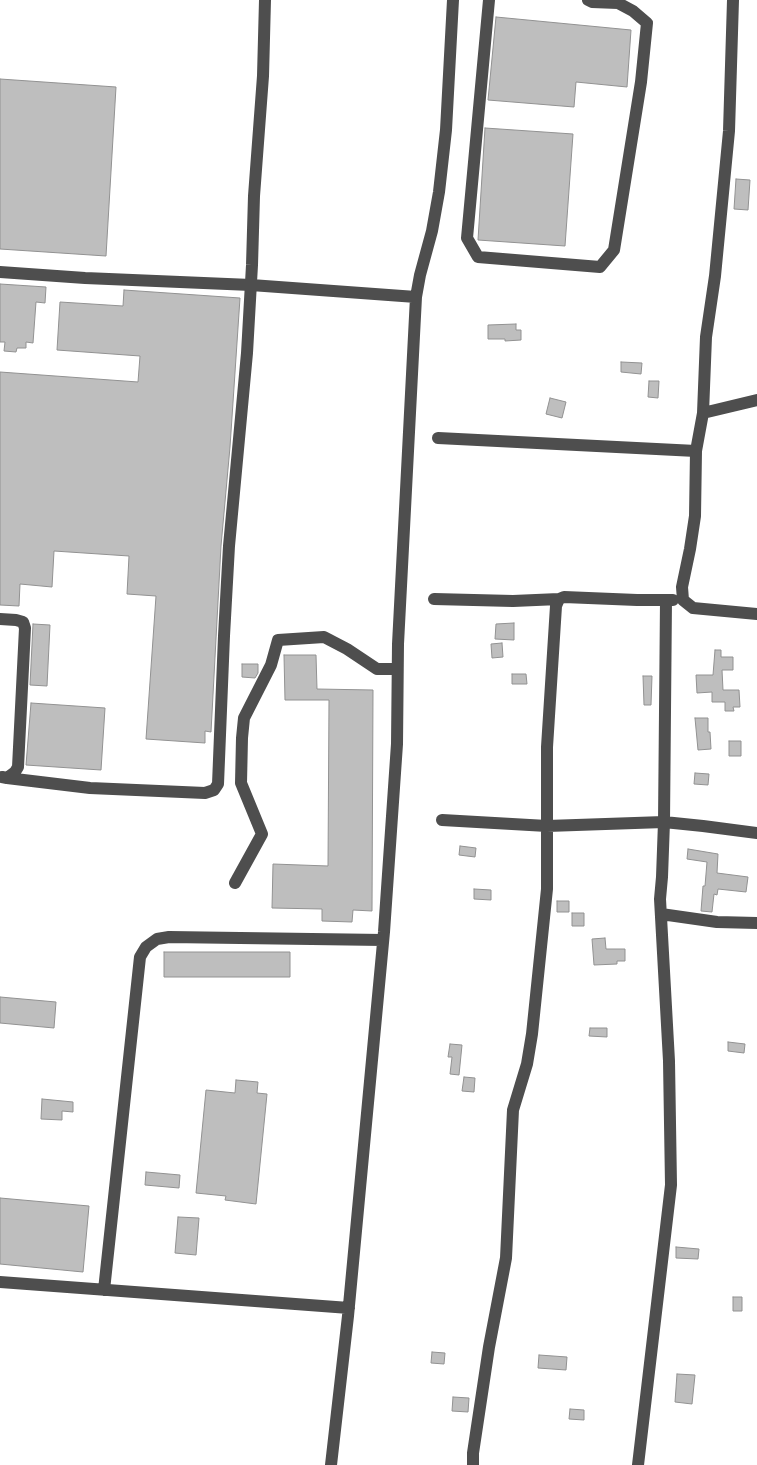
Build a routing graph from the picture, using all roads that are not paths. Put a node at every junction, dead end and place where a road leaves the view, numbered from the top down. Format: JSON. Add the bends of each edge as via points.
{"nodes":[{"id":1,"x":265,"y":0,"type":"edge"},
{"id":2,"x":453,"y":0,"type":"edge"},
{"id":3,"x":489,"y":0,"type":"edge"},
{"id":4,"x":588,"y":0,"type":"edge"},
{"id":5,"x":733,"y":0,"type":"edge"},
{"id":6,"x":0,"y":272,"type":"edge"},
{"id":7,"x":251,"y":285,"type":"junction"},
{"id":8,"x":416,"y":296,"type":"junction"},
{"id":9,"x":757,"y":400,"type":"edge"},
{"id":10,"x":703,"y":413,"type":"junction"},
{"id":11,"x":438,"y":438,"type":"dead end"},
{"id":12,"x":696,"y":451,"type":"junction"},
{"id":13,"x":434,"y":599,"type":"dead end"},
{"id":14,"x":559,"y":599,"type":"junction"},
{"id":15,"x":666,"y":600,"type":"junction"},
{"id":16,"x":683,"y":600,"type":"junction"},
{"id":17,"x":757,"y":614,"type":"edge"},
{"id":18,"x":0,"y":619,"type":"edge"},
{"id":19,"x":397,"y":669,"type":"junction"},
{"id":20,"x":4,"y":777,"type":"edge"},
{"id":21,"x":442,"y":820,"type":"dead end"},
{"id":22,"x":664,"y":822,"type":"junction"},
{"id":23,"x":546,"y":826,"type":"junction"},
{"id":24,"x":757,"y":834,"type":"edge"},
{"id":25,"x":235,"y":883,"type":"dead end"},
{"id":26,"x":661,"y":914,"type":"junction"},
{"id":27,"x":757,"y":924,"type":"edge"},
{"id":28,"x":383,"y":940,"type":"junction"},
{"id":29,"x":0,"y":1282,"type":"edge"},
{"id":30,"x":104,"y":1290,"type":"junction"},
{"id":31,"x":349,"y":1308,"type":"junction"},
{"id":32,"x":331,"y":1465,"type":"edge"},
{"id":33,"x":473,"y":1465,"type":"edge"},
{"id":34,"x":638,"y":1465,"type":"edge"}],
"edges":[{"from":1,"to":7,"type":"street"},
{"from":2,"to":8,"type":"street","via":[[439,192]]},
{"from":3,"to":4,"type":"street","via":[[467,238],[478,257],[600,267],[614,250],[641,82],[647,23],[618,2]]},
{"from":5,"to":10,"type":"street","via":[[729,131],[706,337]]},
{"from":6,"to":7,"type":"street"},
{"from":7,"to":8,"type":"street"},
{"from":7,"to":20,"type":"street","via":[[229,556],[218,784],[214,790],[205,793],[90,788]]},
{"from":8,"to":19,"type":"street"},
{"from":9,"to":10,"type":"street"},
{"from":10,"to":12,"type":"street"},
{"from":11,"to":12,"type":"street"},
{"from":12,"to":16,"type":"street","via":[[695,516],[682,587]]},
{"from":13,"to":14,"type":"street"},
{"from":14,"to":15,"type":"street"},
{"from":14,"to":23,"type":"street","via":[[547,747]]},
{"from":15,"to":16,"type":"street"},
{"from":15,"to":22,"type":"street"},
{"from":16,"to":17,"type":"street","via":[[693,608]]},
{"from":18,"to":20,"type":"street","via":[[23,622],[25,628],[18,767]]},
{"from":19,"to":25,"type":"street","via":[[377,669],[324,637],[278,640],[271,664],[244,718],[242,783],[262,834]]},
{"from":19,"to":28,"type":"street","via":[[397,744]]},
{"from":21,"to":23,"type":"street"},
{"from":22,"to":23,"type":"street"},
{"from":22,"to":24,"type":"street"},
{"from":22,"to":26,"type":"street"},
{"from":23,"to":33,"type":"street","via":[[547,890],[532,1034],[513,1110],[506,1258],[489,1346]]},
{"from":26,"to":27,"type":"street"},
{"from":26,"to":34,"type":"street","via":[[669,1061],[671,1185]]},
{"from":28,"to":30,"type":"street","via":[[169,937],[157,939],[146,947],[140,957]]},
{"from":28,"to":31,"type":"street"},
{"from":29,"to":30,"type":"street"},
{"from":30,"to":31,"type":"street"},
{"from":31,"to":32,"type":"street"}]}
